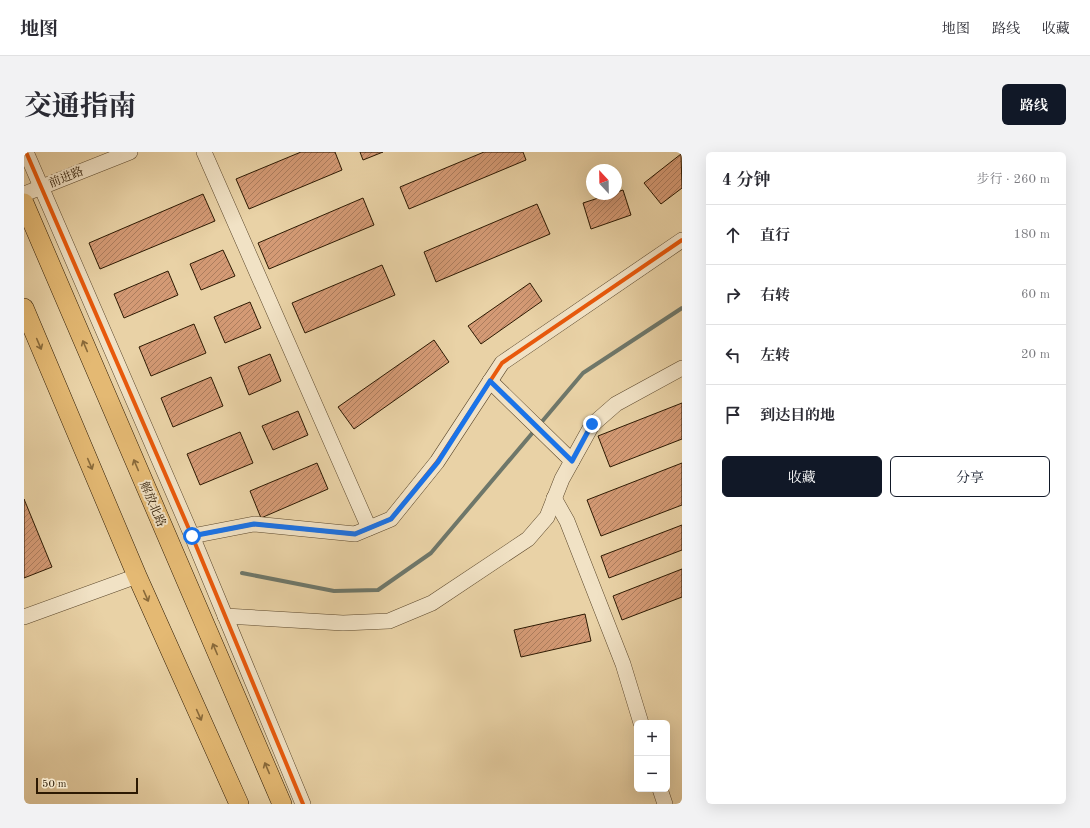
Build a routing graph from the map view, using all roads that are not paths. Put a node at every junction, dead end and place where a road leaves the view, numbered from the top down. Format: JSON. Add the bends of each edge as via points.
{"nodes":[{"id":1,"x":26,"y":152,"type":"edge"},
{"id":2,"x":130,"y":152,"type":"edge"},
{"id":3,"x":204,"y":152,"type":"edge"},
{"id":4,"x":41,"y":187,"type":"junction"},
{"id":5,"x":24,"y":194,"type":"edge"},
{"id":6,"x":24,"y":204,"type":"edge"},
{"id":7,"x":682,"y":240,"type":"edge"},
{"id":8,"x":24,"y":308,"type":"edge"},
{"id":9,"x":682,"y":368,"type":"edge"},
{"id":10,"x":490,"y":381,"type":"junction"},
{"id":11,"x":572,"y":461,"type":"junction"},
{"id":12,"x":554,"y":498,"type":"junction"},
{"id":13,"x":369,"y":528,"type":"junction"},
{"id":14,"x":192,"y":536,"type":"junction"},
{"id":15,"x":137,"y":576,"type":"junction"},
{"id":16,"x":225,"y":616,"type":"junction"},
{"id":17,"x":24,"y":617,"type":"edge"},
{"id":18,"x":640,"y":720,"type":"edge"},
{"id":19,"x":661,"y":792,"type":"edge"},
{"id":20,"x":239,"y":804,"type":"edge"},
{"id":21,"x":282,"y":804,"type":"edge"},
{"id":22,"x":303,"y":804,"type":"edge"},
{"id":23,"x":665,"y":804,"type":"edge"}],
"edges":[{"from":1,"to":4,"type":"street"},
{"from":2,"to":4,"type":"street","name":"前进路"},
{"from":3,"to":13,"type":"street"},
{"from":4,"to":5,"type":"street","name":"前进路"},
{"from":4,"to":14,"type":"street"},
{"from":21,"to":6,"type":"main road","name":"解放北路","one_way":true},
{"from":7,"to":10,"type":"street","via":[[502,363]]},
{"from":8,"to":15,"type":"main road","one_way":true},
{"from":9,"to":11,"type":"street","via":[[616,404],[592,424]]},
{"from":10,"to":11,"type":"street"},
{"from":10,"to":13,"type":"street","via":[[438,462],[391,519]]},
{"from":11,"to":12,"type":"street"},
{"from":12,"to":16,"type":"street","via":[[547,517],[528,539],[432,603],[389,621],[343,623]]},
{"from":12,"to":18,"type":"street","via":[[567,521],[623,664]]},
{"from":13,"to":14,"type":"street","via":[[355,534],[254,524]]},
{"from":14,"to":16,"type":"street"},
{"from":15,"to":17,"type":"street"},
{"from":15,"to":20,"type":"main road","one_way":true},
{"from":16,"to":22,"type":"street"},
{"from":19,"to":23,"type":"street"}]}
